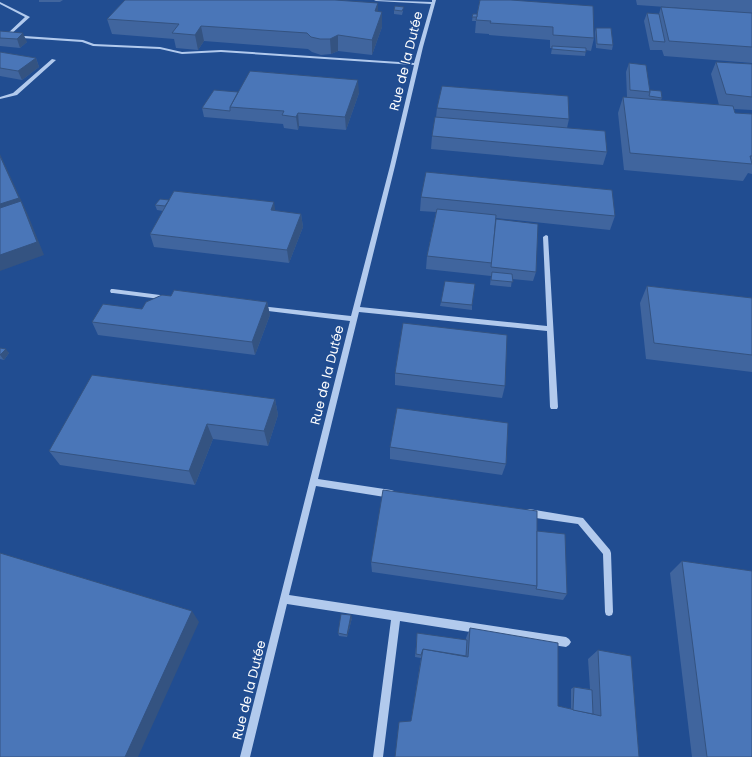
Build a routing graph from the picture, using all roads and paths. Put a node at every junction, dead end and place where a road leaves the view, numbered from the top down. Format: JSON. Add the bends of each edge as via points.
{"nodes":[{"id":1,"x":376,"y":0,"type":"edge"},
{"id":2,"x":433,"y":2,"type":"edge"},
{"id":3,"x":0,"y":3,"type":"edge"},
{"id":4,"x":54,"y":60,"type":"dead end"},
{"id":5,"x":417,"y":64,"type":"junction"},
{"id":6,"x":0,"y":98,"type":"edge"},
{"id":7,"x":546,"y":237,"type":"dead end"},
{"id":8,"x":113,"y":291,"type":"dead end"},
{"id":9,"x":176,"y":298,"type":"edge"},
{"id":10,"x":254,"y":308,"type":"edge"},
{"id":11,"x":356,"y":309,"type":"junction"},
{"id":12,"x":353,"y":319,"type":"junction"},
{"id":13,"x":550,"y":329,"type":"junction"},
{"id":14,"x":554,"y":407,"type":"dead end"},
{"id":15,"x":312,"y":482,"type":"junction"},
{"id":16,"x":402,"y":495,"type":"edge"},
{"id":17,"x":518,"y":512,"type":"edge"},
{"id":18,"x":284,"y":599,"type":"junction"},
{"id":19,"x":609,"y":612,"type":"dead end"},
{"id":20,"x":396,"y":616,"type":"junction"},
{"id":21,"x":566,"y":642,"type":"dead end"},
{"id":22,"x":245,"y":757,"type":"edge"},
{"id":23,"x":378,"y":757,"type":"edge"}],
"edges":[{"from":1,"to":2,"type":"street"},
{"from":2,"to":5,"type":"street","name":"Rue de la Dutée"},
{"from":3,"to":5,"type":"street","via":[[28,17],[7,36],[83,41],[93,45],[160,48],[169,52],[197,54],[221,51]]},
{"from":4,"to":6,"type":"street","via":[[15,94]]},
{"from":5,"to":11,"type":"street","name":"Rue de la Dutée"},
{"from":7,"to":13,"type":"street"},
{"from":8,"to":9,"type":"street"},
{"from":10,"to":12,"type":"street"},
{"from":11,"to":12,"type":"street","name":"Rue de la Dutée"},
{"from":11,"to":13,"type":"street"},
{"from":12,"to":15,"type":"street","name":"Rue de la Dutée"},
{"from":13,"to":14,"type":"street"},
{"from":15,"to":16,"type":"street"},
{"from":15,"to":18,"type":"street","name":"Rue de la Dutée"},
{"from":17,"to":19,"type":"street","via":[[580,520],[607,553]]},
{"from":18,"to":20,"type":"street"},
{"from":18,"to":22,"type":"street","name":"Rue de la Dutée"},
{"from":20,"to":21,"type":"street"},
{"from":20,"to":23,"type":"street"}]}
